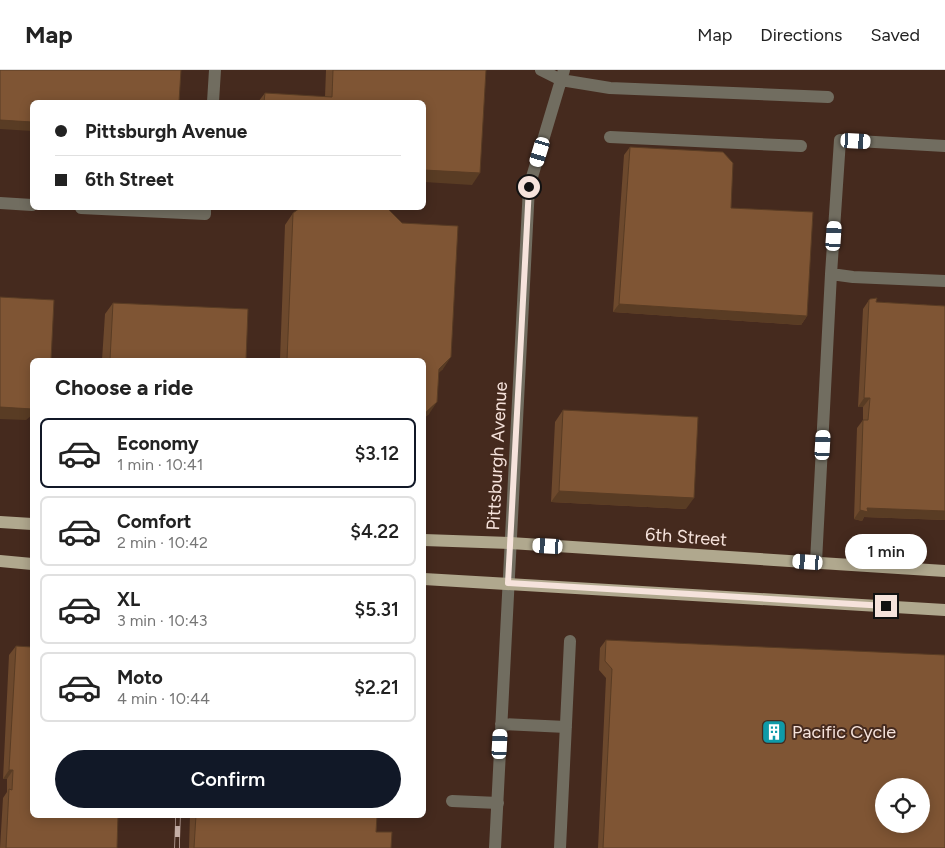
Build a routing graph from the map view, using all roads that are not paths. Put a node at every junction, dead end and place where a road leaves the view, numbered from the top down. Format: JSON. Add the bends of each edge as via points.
{"nodes":[{"id":1,"x":215,"y":70,"type":"edge"},
{"id":2,"x":541,"y":70,"type":"edge"},
{"id":3,"x":563,"y":75,"type":"edge"},
{"id":4,"x":828,"y":97,"type":"dead end"},
{"id":5,"x":213,"y":100,"type":"edge"},
{"id":6,"x":610,"y":137,"type":"dead end"},
{"id":7,"x":800,"y":146,"type":"dead end"},
{"id":8,"x":945,"y":146,"type":"edge"},
{"id":9,"x":0,"y":203,"type":"edge"},
{"id":10,"x":30,"y":205,"type":"edge"},
{"id":11,"x":122,"y":210,"type":"edge"},
{"id":12,"x":205,"y":210,"type":"edge"},
{"id":13,"x":831,"y":274,"type":"junction"},
{"id":14,"x":945,"y":281,"type":"edge"},
{"id":15,"x":0,"y":522,"type":"edge"},
{"id":16,"x":30,"y":524,"type":"edge"},
{"id":17,"x":426,"y":540,"type":"edge"},
{"id":18,"x":510,"y":543,"type":"junction"},
{"id":19,"x":0,"y":562,"type":"edge"},
{"id":20,"x":816,"y":562,"type":"junction"},
{"id":21,"x":30,"y":564,"type":"edge"},
{"id":22,"x":945,"y":571,"type":"edge"},
{"id":23,"x":426,"y":579,"type":"edge"},
{"id":24,"x":508,"y":583,"type":"junction"},
{"id":25,"x":945,"y":610,"type":"edge"},
{"id":26,"x":570,"y":641,"type":"dead end"},
{"id":27,"x":501,"y":724,"type":"junction"},
{"id":28,"x":566,"y":727,"type":"junction"},
{"id":29,"x":452,"y":801,"type":"dead end"},
{"id":30,"x":498,"y":803,"type":"junction"},
{"id":31,"x":496,"y":848,"type":"edge"},
{"id":32,"x":560,"y":848,"type":"edge"}],
"edges":[{"from":1,"to":5,"type":"street"},
{"from":2,"to":3,"type":"street"},
{"from":3,"to":4,"type":"street","via":[[610,88]]},
{"from":3,"to":18,"type":"street","name":"Pittsburgh Avenue","via":[[529,187]]},
{"from":6,"to":7,"type":"street"},
{"from":8,"to":13,"type":"street","via":[[840,140]]},
{"from":9,"to":10,"type":"street"},
{"from":11,"to":12,"type":"street","via":[[205,214]]},
{"from":13,"to":14,"type":"street"},
{"from":13,"to":20,"type":"street"},
{"from":15,"to":16,"type":"main road"},
{"from":17,"to":18,"type":"main road","name":"6th Street"},
{"from":18,"to":20,"type":"main road","name":"6th Street"},
{"from":18,"to":24,"type":"street","name":"Pittsburgh Avenue"},
{"from":19,"to":21,"type":"main road"},
{"from":20,"to":22,"type":"main road","name":"6th Street"},
{"from":23,"to":24,"type":"main road"},
{"from":24,"to":25,"type":"main road"},
{"from":24,"to":27,"type":"street","name":"Pittsburgh Avenue"},
{"from":26,"to":28,"type":"street"},
{"from":27,"to":28,"type":"street"},
{"from":27,"to":30,"type":"street","name":"Pittsburgh Avenue"},
{"from":28,"to":32,"type":"street"},
{"from":29,"to":30,"type":"street"},
{"from":30,"to":31,"type":"street","name":"Pittsburgh Avenue"}]}
